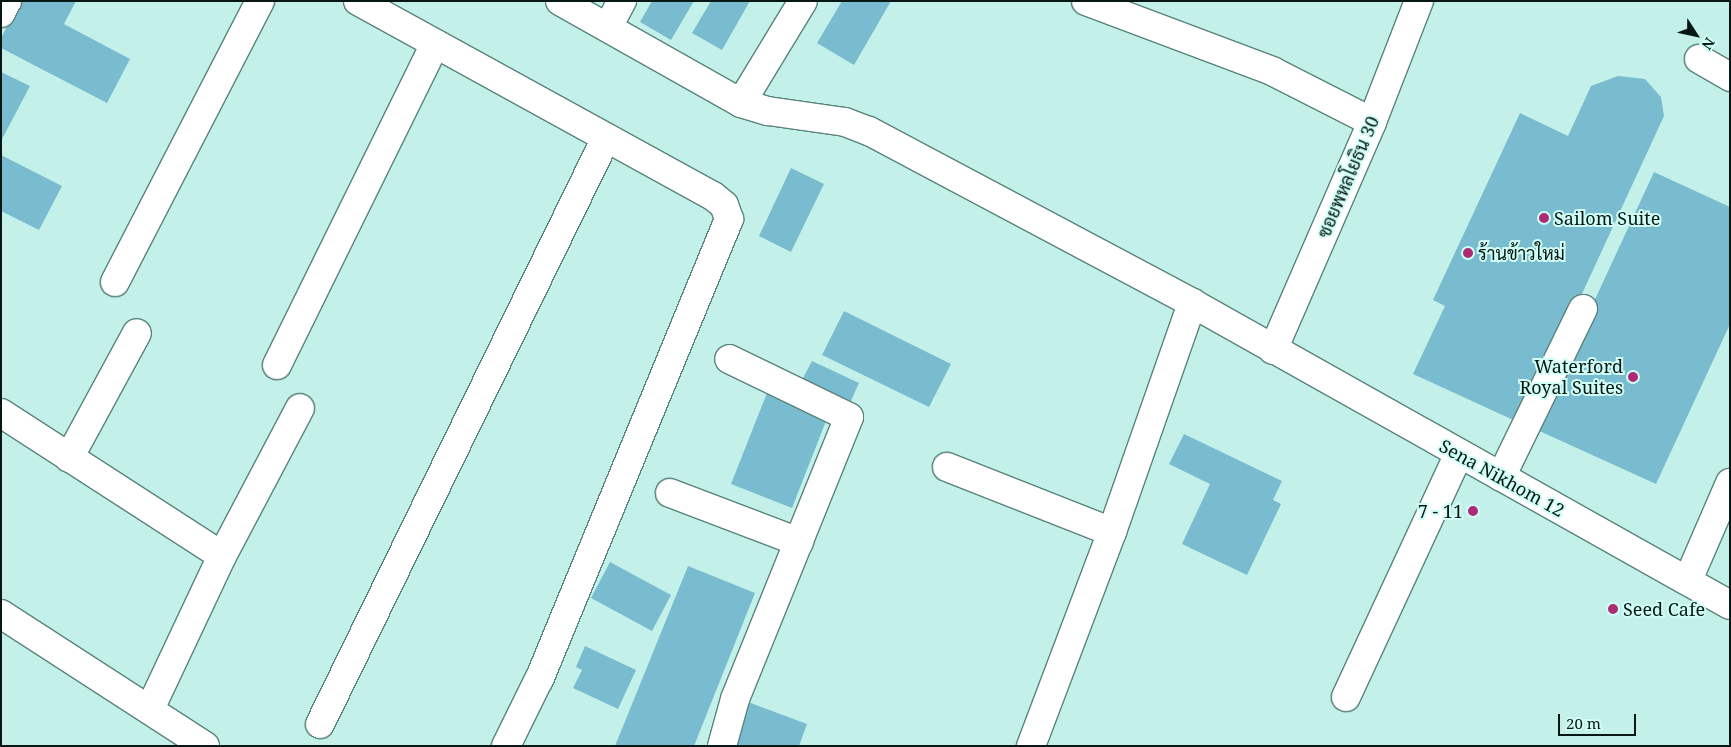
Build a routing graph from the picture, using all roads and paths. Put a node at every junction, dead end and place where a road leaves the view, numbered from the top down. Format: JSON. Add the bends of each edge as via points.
{"nodes":[{"id":1,"x":8,"y":1,"type":"edge"},
{"id":2,"x":260,"y":1,"type":"edge"},
{"id":3,"x":358,"y":1,"type":"edge"},
{"id":4,"x":560,"y":1,"type":"edge"},
{"id":5,"x":622,"y":1,"type":"edge"},
{"id":6,"x":803,"y":1,"type":"edge"},
{"id":7,"x":1086,"y":1,"type":"edge"},
{"id":8,"x":1419,"y":1,"type":"edge"},
{"id":9,"x":1,"y":13,"type":"edge"},
{"id":10,"x":608,"y":27,"type":"junction"},
{"id":11,"x":435,"y":44,"type":"junction"},
{"id":12,"x":1699,"y":59,"type":"dead end"},
{"id":13,"x":1730,"y":77,"type":"edge"},
{"id":14,"x":740,"y":104,"type":"junction"},
{"id":15,"x":1372,"y":122,"type":"junction"},
{"id":16,"x":606,"y":138,"type":"junction"},
{"id":17,"x":115,"y":282,"type":"dead end"},
{"id":18,"x":1192,"y":303,"type":"junction"},
{"id":19,"x":1583,"y":309,"type":"dead end"},
{"id":20,"x":137,"y":333,"type":"dead end"},
{"id":21,"x":1274,"y":350,"type":"junction"},
{"id":22,"x":729,"y":359,"type":"dead end"},
{"id":23,"x":276,"y":365,"type":"dead end"},
{"id":24,"x":300,"y":408,"type":"dead end"},
{"id":25,"x":1,"y":413,"type":"edge"},
{"id":26,"x":1459,"y":454,"type":"junction"},
{"id":27,"x":68,"y":458,"type":"junction"},
{"id":28,"x":947,"y":467,"type":"dead end"},
{"id":29,"x":1501,"y":477,"type":"junction"},
{"id":30,"x":1730,"y":483,"type":"edge"},
{"id":31,"x":670,"y":493,"type":"dead end"},
{"id":32,"x":1112,"y":532,"type":"junction"},
{"id":33,"x":799,"y":542,"type":"junction"},
{"id":34,"x":222,"y":556,"type":"junction"},
{"id":35,"x":1688,"y":580,"type":"junction"},
{"id":36,"x":1730,"y":605,"type":"edge"},
{"id":37,"x":1,"y":614,"type":"edge"},
{"id":38,"x":1346,"y":697,"type":"dead end"},
{"id":39,"x":150,"y":710,"type":"junction"},
{"id":40,"x":320,"y":724,"type":"dead end"},
{"id":41,"x":205,"y":746,"type":"edge"},
{"id":42,"x":506,"y":746,"type":"edge"},
{"id":43,"x":722,"y":746,"type":"edge"},
{"id":44,"x":1031,"y":746,"type":"edge"}],
"edges":[{"from":1,"to":9,"type":"street"},
{"from":2,"to":17,"type":"street"},
{"from":3,"to":11,"type":"street"},
{"from":4,"to":10,"type":"street","name":"Sena Nikhom 12"},
{"from":5,"to":10,"type":"street"},
{"from":6,"to":14,"type":"street"},
{"from":7,"to":15,"type":"street","via":[[1272,71]]},
{"from":8,"to":15,"type":"street","name":"ซอยพหลโยธิน 30"},
{"from":10,"to":14,"type":"street","name":"Sena Nikhom 12"},
{"from":11,"to":16,"type":"street"},
{"from":11,"to":23,"type":"street"},
{"from":12,"to":13,"type":"street"},
{"from":14,"to":18,"type":"street","name":"Sena Nikhom 12","via":[[845,122],[869,131]]},
{"from":15,"to":21,"type":"street","name":"ซอยพหลโยธิน 30"},
{"from":16,"to":40,"type":"street"},
{"from":16,"to":42,"type":"street","via":[[713,196],[724,205],[729,219],[543,670]]},
{"from":18,"to":21,"type":"street","name":"Sena Nikhom 12"},
{"from":18,"to":32,"type":"street"},
{"from":19,"to":29,"type":"street"},
{"from":20,"to":27,"type":"street"},
{"from":21,"to":26,"type":"street","name":"Sena Nikhom 12"},
{"from":22,"to":33,"type":"street","via":[[849,417]]},
{"from":24,"to":34,"type":"street"},
{"from":25,"to":27,"type":"street"},
{"from":26,"to":29,"type":"street","name":"Sena Nikhom 12"},
{"from":26,"to":38,"type":"street"},
{"from":27,"to":34,"type":"street"},
{"from":28,"to":32,"type":"street"},
{"from":29,"to":35,"type":"street","name":"Sena Nikhom 12"},
{"from":30,"to":35,"type":"street"},
{"from":31,"to":33,"type":"street"},
{"from":32,"to":44,"type":"street"},
{"from":33,"to":43,"type":"street","via":[[735,699]]},
{"from":34,"to":39,"type":"street"},
{"from":35,"to":36,"type":"street","name":"Sena Nikhom 12"},
{"from":37,"to":39,"type":"street"},
{"from":39,"to":41,"type":"street"}]}
